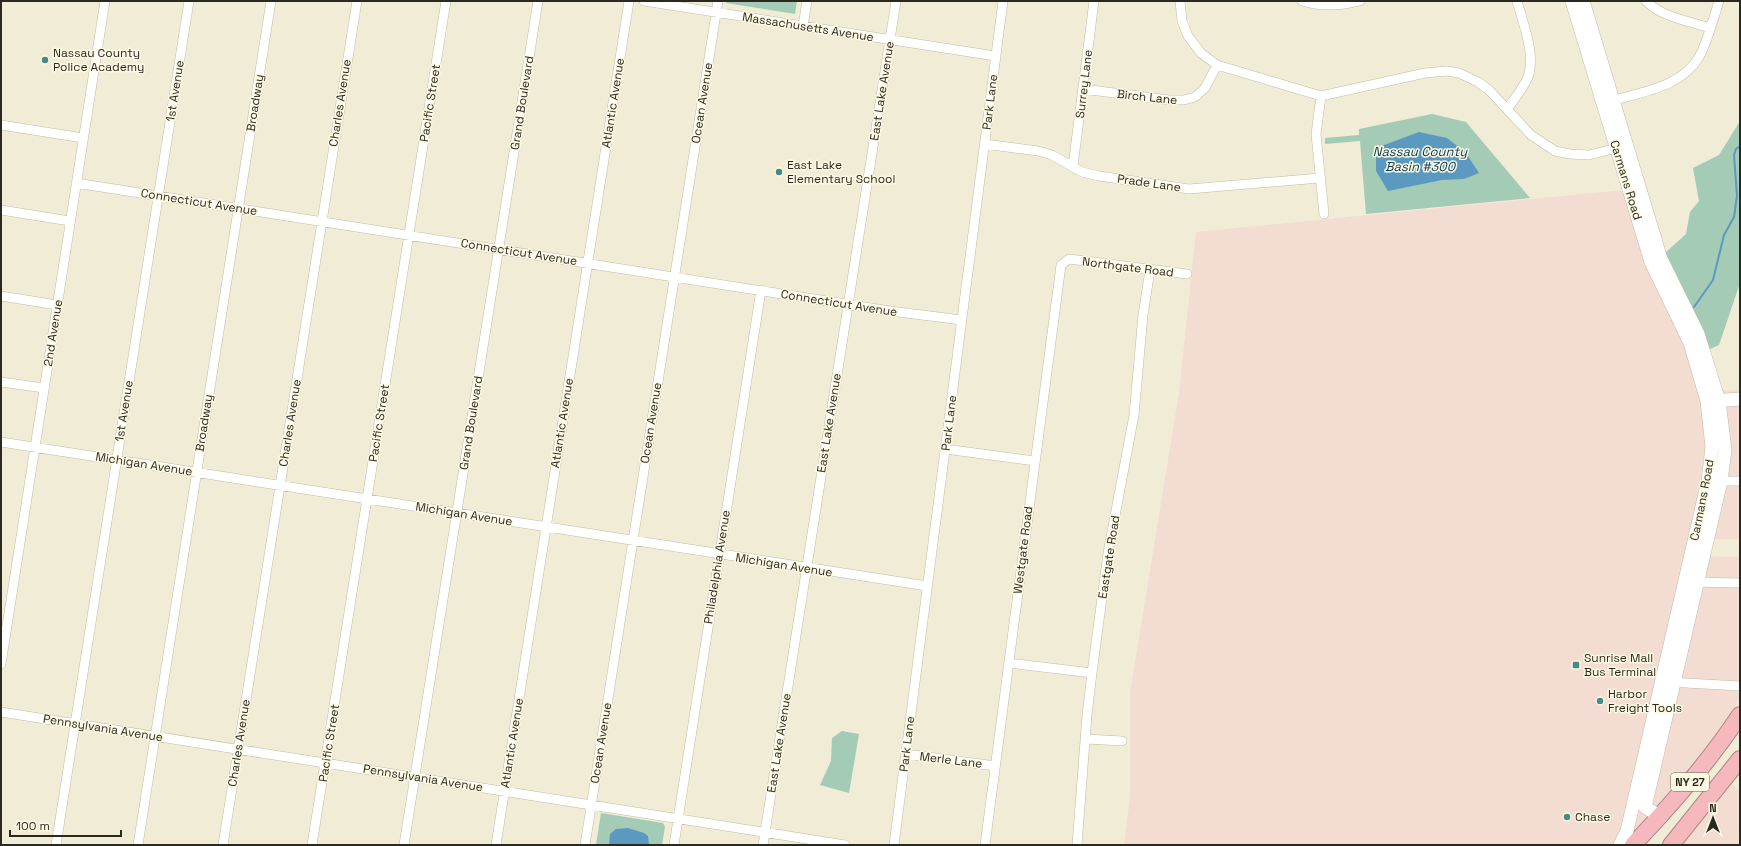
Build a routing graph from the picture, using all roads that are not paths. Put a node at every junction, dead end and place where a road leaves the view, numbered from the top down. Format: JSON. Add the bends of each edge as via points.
{"nodes":[{"id":1,"x":105,"y":1,"type":"edge"},
{"id":2,"x":189,"y":1,"type":"edge"},
{"id":3,"x":271,"y":1,"type":"edge"},
{"id":4,"x":357,"y":1,"type":"edge"},
{"id":5,"x":446,"y":1,"type":"edge"},
{"id":6,"x":538,"y":1,"type":"edge"},
{"id":7,"x":629,"y":1,"type":"edge"},
{"id":8,"x":644,"y":1,"type":"edge"},
{"id":9,"x":718,"y":1,"type":"edge"},
{"id":10,"x":807,"y":1,"type":"edge"},
{"id":11,"x":896,"y":1,"type":"edge"},
{"id":12,"x":1003,"y":1,"type":"edge"},
{"id":13,"x":1094,"y":1,"type":"edge"},
{"id":14,"x":1180,"y":1,"type":"edge"},
{"id":15,"x":1302,"y":1,"type":"edge"},
{"id":16,"x":1360,"y":1,"type":"edge"},
{"id":17,"x":1517,"y":1,"type":"edge"},
{"id":18,"x":1572,"y":1,"type":"edge"},
{"id":19,"x":1584,"y":1,"type":"edge"},
{"id":20,"x":1646,"y":1,"type":"edge"},
{"id":21,"x":1719,"y":1,"type":"edge"},
{"id":22,"x":716,"y":12,"type":"junction"},
{"id":23,"x":803,"y":26,"type":"junction"},
{"id":24,"x":1710,"y":28,"type":"junction"},
{"id":25,"x":890,"y":39,"type":"junction"},
{"id":26,"x":996,"y":56,"type":"junction"},
{"id":27,"x":1217,"y":65,"type":"junction"},
{"id":28,"x":1083,"y":89,"type":"junction"},
{"id":29,"x":1321,"y":96,"type":"junction"},
{"id":30,"x":1608,"y":102,"type":"junction"},
{"id":31,"x":1507,"y":109,"type":"junction"},
{"id":32,"x":1,"y":125,"type":"edge"},
{"id":33,"x":83,"y":138,"type":"junction"},
{"id":34,"x":984,"y":144,"type":"junction"},
{"id":35,"x":1621,"y":147,"type":"junction"},
{"id":36,"x":1073,"y":166,"type":"junction"},
{"id":37,"x":1320,"y":178,"type":"junction"},
{"id":38,"x":76,"y":182,"type":"junction"},
{"id":39,"x":158,"y":195,"type":"junction"},
{"id":40,"x":238,"y":208,"type":"junction"},
{"id":41,"x":1,"y":210,"type":"edge"},
{"id":42,"x":1324,"y":214,"type":"dead end"},
{"id":43,"x":70,"y":221,"type":"junction"},
{"id":44,"x":322,"y":221,"type":"junction"},
{"id":45,"x":409,"y":235,"type":"junction"},
{"id":46,"x":499,"y":249,"type":"junction"},
{"id":47,"x":1069,"y":259,"type":"joint"},
{"id":48,"x":588,"y":263,"type":"junction"},
{"id":49,"x":1150,"y":270,"type":"junction"},
{"id":50,"x":1187,"y":274,"type":"dead end"},
{"id":51,"x":674,"y":276,"type":"junction"},
{"id":52,"x":761,"y":290,"type":"junction"},
{"id":53,"x":1,"y":296,"type":"edge"},
{"id":54,"x":848,"y":304,"type":"junction"},
{"id":55,"x":57,"y":305,"type":"junction"},
{"id":56,"x":962,"y":320,"type":"junction"},
{"id":57,"x":1,"y":382,"type":"edge"},
{"id":58,"x":44,"y":388,"type":"junction"},
{"id":59,"x":1740,"y":399,"type":"edge"},
{"id":60,"x":1713,"y":401,"type":"junction"},
{"id":61,"x":1,"y":442,"type":"edge"},
{"id":62,"x":35,"y":447,"type":"junction"},
{"id":63,"x":945,"y":449,"type":"junction"},
{"id":64,"x":116,"y":460,"type":"junction"},
{"id":65,"x":1035,"y":461,"type":"junction"},
{"id":66,"x":197,"y":472,"type":"junction"},
{"id":67,"x":1714,"y":481,"type":"junction"},
{"id":68,"x":1740,"y":481,"type":"edge"},
{"id":69,"x":280,"y":485,"type":"junction"},
{"id":70,"x":367,"y":499,"type":"junction"},
{"id":71,"x":457,"y":513,"type":"junction"},
{"id":72,"x":546,"y":527,"type":"junction"},
{"id":73,"x":633,"y":541,"type":"junction"},
{"id":74,"x":719,"y":555,"type":"junction"},
{"id":75,"x":806,"y":568,"type":"junction"},
{"id":76,"x":1691,"y":582,"type":"junction"},
{"id":77,"x":1740,"y":583,"type":"edge"},
{"id":78,"x":927,"y":586,"type":"junction"},
{"id":79,"x":1009,"y":663,"type":"junction"},
{"id":80,"x":1,"y":664,"type":"edge"},
{"id":81,"x":1092,"y":673,"type":"junction"},
{"id":82,"x":1669,"y":682,"type":"junction"},
{"id":83,"x":1740,"y":686,"type":"edge"},
{"id":84,"x":1,"y":712,"type":"edge"},
{"id":85,"x":1740,"y":715,"type":"edge"},
{"id":86,"x":75,"y":724,"type":"junction"},
{"id":87,"x":155,"y":736,"type":"junction"},
{"id":88,"x":1086,"y":739,"type":"junction"},
{"id":89,"x":1122,"y":741,"type":"dead end"},
{"id":90,"x":238,"y":749,"type":"junction"},
{"id":91,"x":906,"y":754,"type":"junction"},
{"id":92,"x":1740,"y":759,"type":"edge"},
{"id":93,"x":326,"y":762,"type":"junction"},
{"id":94,"x":996,"y":766,"type":"junction"},
{"id":95,"x":415,"y":777,"type":"junction"},
{"id":96,"x":504,"y":791,"type":"junction"},
{"id":97,"x":591,"y":805,"type":"junction"},
{"id":98,"x":1661,"y":817,"type":"junction"},
{"id":99,"x":678,"y":819,"type":"junction"},
{"id":100,"x":765,"y":832,"type":"junction"},
{"id":101,"x":56,"y":845,"type":"edge"},
{"id":102,"x":138,"y":845,"type":"edge"},
{"id":103,"x":223,"y":845,"type":"edge"},
{"id":104,"x":312,"y":845,"type":"edge"},
{"id":105,"x":404,"y":845,"type":"edge"},
{"id":106,"x":496,"y":845,"type":"edge"},
{"id":107,"x":585,"y":845,"type":"edge"},
{"id":108,"x":674,"y":845,"type":"edge"},
{"id":109,"x":763,"y":845,"type":"edge"},
{"id":110,"x":845,"y":845,"type":"edge"},
{"id":111,"x":894,"y":845,"type":"edge"},
{"id":112,"x":985,"y":845,"type":"edge"},
{"id":113,"x":1077,"y":845,"type":"edge"},
{"id":114,"x":1620,"y":845,"type":"edge"},
{"id":115,"x":1633,"y":845,"type":"edge"},
{"id":116,"x":1671,"y":845,"type":"edge"}],
"edges":[{"from":1,"to":33,"type":"street","name":"2nd Avenue"},
{"from":2,"to":39,"type":"street","name":"1st Avenue"},
{"from":3,"to":40,"type":"street","name":"Broadway"},
{"from":4,"to":44,"type":"street","name":"Charles Avenue"},
{"from":5,"to":45,"type":"street","name":"Pacific Street"},
{"from":6,"to":46,"type":"street","name":"Grand Boulevard"},
{"from":7,"to":48,"type":"street","name":"Atlantic Avenue"},
{"from":8,"to":22,"type":"street","name":"Massachusetts Avenue"},
{"from":9,"to":22,"type":"street","name":"Ocean Avenue"},
{"from":10,"to":23,"type":"street"},
{"from":11,"to":25,"type":"street","name":"East Lake Avenue"},
{"from":12,"to":26,"type":"street","name":"Park Lane"},
{"from":13,"to":28,"type":"street","name":"Surrey Lane"},
{"from":14,"to":27,"type":"street","via":[[1182,21],[1188,36],[1201,52]]},
{"from":15,"to":16,"type":"street","via":[[1323,6]]},
{"from":17,"to":31,"type":"street","via":[[1530,49],[1531,65],[1524,86]]},
{"from":18,"to":30,"type":"street","name":"Carmans Road"},
{"from":19,"to":30,"type":"street","name":"Carmans Road"},
{"from":20,"to":24,"type":"street","via":[[1651,7],[1663,13]]},
{"from":21,"to":24,"type":"street"},
{"from":22,"to":23,"type":"street","name":"Massachusetts Avenue"},
{"from":22,"to":51,"type":"street","name":"Ocean Avenue"},
{"from":23,"to":25,"type":"street","name":"Massachusetts Avenue"},
{"from":24,"to":30,"type":"street","via":[[1700,55],[1681,77],[1666,85]]},
{"from":25,"to":26,"type":"street","name":"Massachusetts Avenue"},
{"from":25,"to":54,"type":"street","name":"East Lake Avenue"},
{"from":26,"to":34,"type":"street","name":"Park Lane"},
{"from":27,"to":28,"type":"street","name":"Birch Lane","via":[[1205,88],[1184,100]]},
{"from":27,"to":29,"type":"street"},
{"from":28,"to":36,"type":"street","name":"Surrey Lane"},
{"from":29,"to":31,"type":"street","via":[[1425,73],[1447,71],[1478,82]]},
{"from":29,"to":37,"type":"street","via":[[1316,134]]},
{"from":30,"to":35,"type":"street","name":"Carmans Road"},
{"from":31,"to":35,"type":"street","via":[[1531,135],[1555,150],[1589,155]]},
{"from":32,"to":33,"type":"street"},
{"from":33,"to":38,"type":"street","name":"2nd Avenue"},
{"from":34,"to":36,"type":"street","name":"Prade Lane","via":[[1038,151]]},
{"from":34,"to":56,"type":"street","name":"Park Lane"},
{"from":35,"to":60,"type":"street","name":"Carmans Road","via":[[1661,259],[1698,334]]},
{"from":36,"to":37,"type":"street","name":"Prade Lane","via":[[1082,172],[1099,176],[1189,189]]},
{"from":37,"to":42,"type":"street"},
{"from":38,"to":39,"type":"street","name":"Connecticut Avenue"},
{"from":38,"to":43,"type":"street","name":"2nd Avenue"},
{"from":39,"to":40,"type":"street","name":"Connecticut Avenue"},
{"from":39,"to":64,"type":"street","name":"1st Avenue"},
{"from":40,"to":44,"type":"street","name":"Connecticut Avenue"},
{"from":40,"to":66,"type":"street","name":"Broadway"},
{"from":41,"to":43,"type":"street"},
{"from":43,"to":55,"type":"street","name":"2nd Avenue"},
{"from":44,"to":45,"type":"street","name":"Connecticut Avenue"},
{"from":44,"to":69,"type":"street","name":"Charles Avenue"},
{"from":45,"to":46,"type":"street","name":"Connecticut Avenue"},
{"from":45,"to":70,"type":"street","name":"Pacific Street"},
{"from":46,"to":48,"type":"street","name":"Connecticut Avenue"},
{"from":46,"to":71,"type":"street","name":"Grand Boulevard"},
{"from":47,"to":49,"type":"street","name":"Northgate Road"},
{"from":47,"to":65,"type":"street","name":"Westgate Road","via":[[1061,266],[1059,277]]},
{"from":48,"to":51,"type":"street","name":"Connecticut Avenue"},
{"from":48,"to":72,"type":"street","name":"Atlantic Avenue"},
{"from":49,"to":50,"type":"street","name":"Northgate Road"},
{"from":49,"to":81,"type":"street","name":"Eastgate Road","via":[[1143,315],[1134,415],[1108,553]]},
{"from":51,"to":52,"type":"street","name":"Connecticut Avenue"},
{"from":51,"to":73,"type":"street","name":"Ocean Avenue"},
{"from":52,"to":54,"type":"street","name":"Connecticut Avenue"},
{"from":52,"to":74,"type":"street","name":"Philadelphia Avenue"},
{"from":53,"to":55,"type":"street"},
{"from":54,"to":56,"type":"street","name":"Connecticut Avenue"},
{"from":54,"to":75,"type":"street","name":"East Lake Avenue"},
{"from":55,"to":58,"type":"street","name":"2nd Avenue"},
{"from":56,"to":63,"type":"street","name":"Park Lane"},
{"from":57,"to":58,"type":"street"},
{"from":58,"to":62,"type":"street","name":"2nd Avenue"},
{"from":59,"to":60,"type":"street"},
{"from":60,"to":67,"type":"street","name":"Carmans Road","via":[[1725,450]]},
{"from":61,"to":62,"type":"street","name":"Michigan Avenue"},
{"from":62,"to":64,"type":"street","name":"Michigan Avenue"},
{"from":62,"to":80,"type":"street","name":"2nd Avenue"},
{"from":63,"to":65,"type":"street"},
{"from":63,"to":78,"type":"street","name":"Park Lane"},
{"from":64,"to":66,"type":"street","name":"Michigan Avenue"},
{"from":64,"to":86,"type":"street","name":"1st Avenue"},
{"from":65,"to":79,"type":"street","name":"Westgate Road"},
{"from":66,"to":69,"type":"street","name":"Michigan Avenue"},
{"from":66,"to":87,"type":"street","name":"Broadway"},
{"from":67,"to":68,"type":"street"},
{"from":67,"to":76,"type":"street","name":"Carmans Road"},
{"from":69,"to":70,"type":"street","name":"Michigan Avenue"},
{"from":69,"to":90,"type":"street","name":"Charles Avenue"},
{"from":70,"to":71,"type":"street","name":"Michigan Avenue"},
{"from":70,"to":93,"type":"street","name":"Pacific Street"},
{"from":71,"to":72,"type":"street","name":"Michigan Avenue"},
{"from":71,"to":95,"type":"street","name":"Grand Boulevard"},
{"from":72,"to":73,"type":"street","name":"Michigan Avenue"},
{"from":72,"to":96,"type":"street","name":"Atlantic Avenue"},
{"from":73,"to":74,"type":"street","name":"Michigan Avenue"},
{"from":73,"to":97,"type":"street","name":"Ocean Avenue"},
{"from":74,"to":75,"type":"street","name":"Michigan Avenue"},
{"from":74,"to":99,"type":"street","name":"Philadelphia Avenue"},
{"from":75,"to":78,"type":"street","name":"Michigan Avenue"},
{"from":75,"to":100,"type":"street","name":"East Lake Avenue"},
{"from":76,"to":77,"type":"street"},
{"from":76,"to":82,"type":"street","name":"Carmans Road"},
{"from":78,"to":91,"type":"street","name":"Park Lane"},
{"from":79,"to":81,"type":"street"},
{"from":79,"to":94,"type":"street","name":"Westgate Road"},
{"from":81,"to":88,"type":"street","name":"Eastgate Road"},
{"from":82,"to":83,"type":"street"},
{"from":82,"to":98,"type":"street","name":"Carmans Road","via":[[1645,807]]},
{"from":82,"to":114,"type":"street","name":"Carmans Road","via":[[1627,831]]},
{"from":84,"to":86,"type":"street","name":"Pennsylvania Avenue"},
{"from":85,"to":98,"type":"highway","number":"NY 27","via":[[1718,749]]},
{"from":86,"to":87,"type":"street","name":"Pennsylvania Avenue"},
{"from":86,"to":101,"type":"street","name":"1st Avenue"},
{"from":87,"to":90,"type":"street","name":"Pennsylvania Avenue"},
{"from":87,"to":102,"type":"street","name":"Broadway"},
{"from":88,"to":89,"type":"street"},
{"from":88,"to":113,"type":"street","name":"Eastgate Road"},
{"from":90,"to":93,"type":"street","name":"Pennsylvania Avenue"},
{"from":90,"to":103,"type":"street","name":"Charles Avenue"},
{"from":91,"to":94,"type":"street","name":"Merle Lane"},
{"from":91,"to":111,"type":"street","name":"Park Lane"},
{"from":92,"to":116,"type":"highway","number":"NY 27"},
{"from":93,"to":95,"type":"street","name":"Pennsylvania Avenue"},
{"from":93,"to":104,"type":"street","name":"Pacific Street"},
{"from":94,"to":112,"type":"street","name":"Westgate Road"},
{"from":95,"to":96,"type":"street","name":"Pennsylvania Avenue"},
{"from":95,"to":105,"type":"street","name":"Grand Boulevard"},
{"from":96,"to":97,"type":"street","name":"Pennsylvania Avenue"},
{"from":96,"to":106,"type":"street","name":"Atlantic Avenue"},
{"from":97,"to":99,"type":"street","name":"Pennsylvania Avenue"},
{"from":97,"to":107,"type":"street","name":"Ocean Avenue"},
{"from":98,"to":115,"type":"highway","number":"NY 27"},
{"from":99,"to":100,"type":"street","name":"Pennsylvania Avenue"},
{"from":99,"to":108,"type":"street","name":"Philadelphia Avenue"},
{"from":100,"to":109,"type":"street","name":"East Lake Avenue"},
{"from":100,"to":110,"type":"street","name":"Pennsylvania Avenue"}]}
